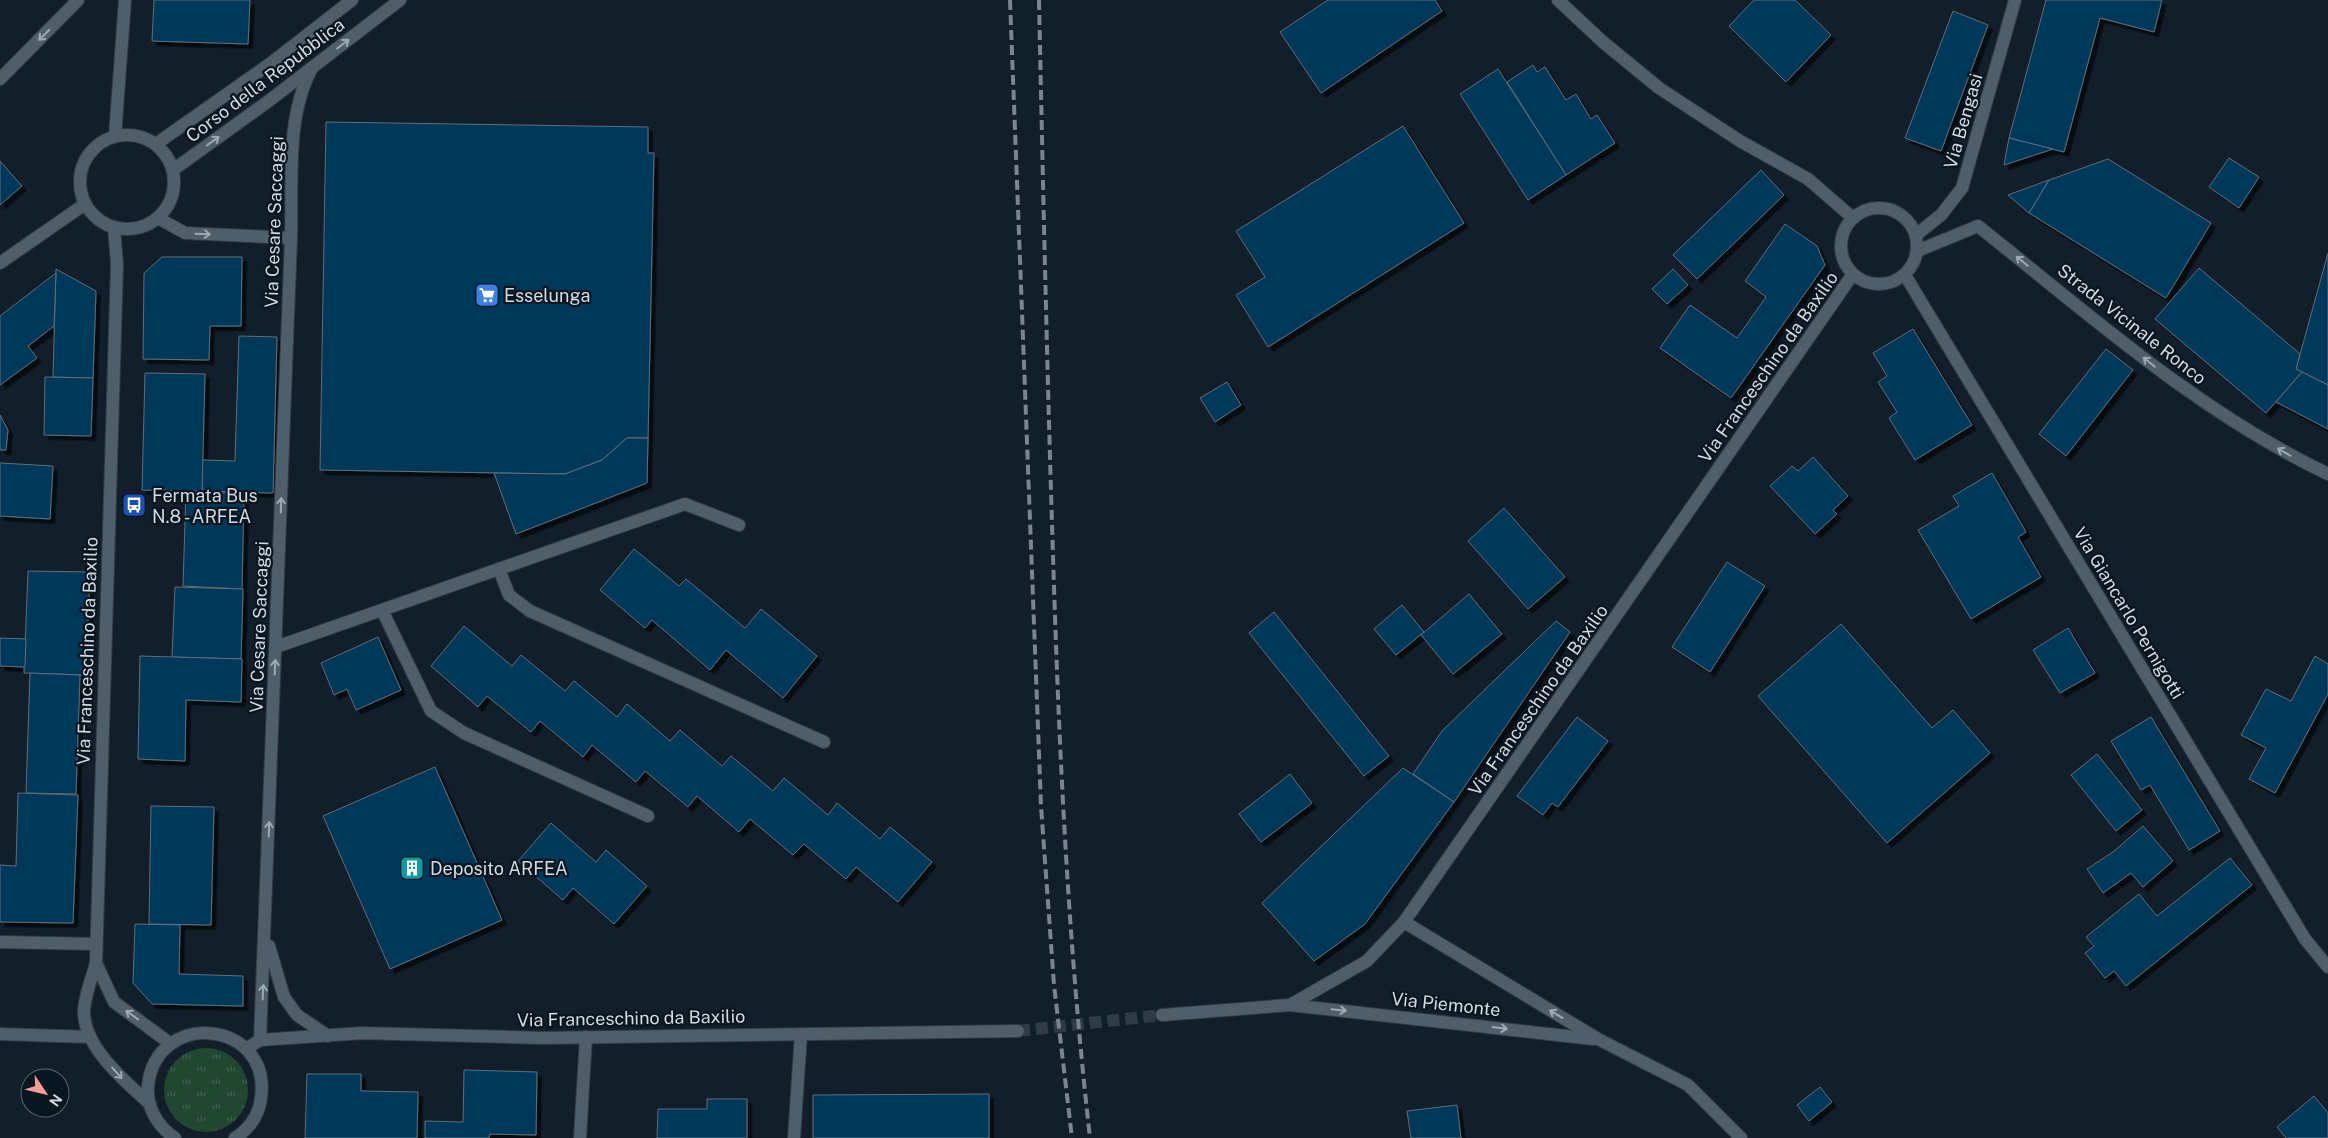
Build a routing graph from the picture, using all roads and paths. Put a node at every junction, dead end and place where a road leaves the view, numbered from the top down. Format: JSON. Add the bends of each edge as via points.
{"nodes":[{"id":1,"x":78,"y":0,"type":"edge"},
{"id":2,"x":125,"y":0,"type":"edge"},
{"id":3,"x":352,"y":0,"type":"edge"},
{"id":4,"x":400,"y":0,"type":"edge"},
{"id":5,"x":1558,"y":0,"type":"edge"},
{"id":6,"x":2015,"y":0,"type":"edge"},
{"id":7,"x":312,"y":68,"type":"junction"},
{"id":8,"x":0,"y":79,"type":"edge"},
{"id":9,"x":115,"y":136,"type":"junction"},
{"id":10,"x":156,"y":144,"type":"junction"},
{"id":11,"x":173,"y":170,"type":"junction"},
{"id":12,"x":85,"y":204,"type":"junction"},
{"id":13,"x":158,"y":218,"type":"junction"},
{"id":14,"x":1854,"y":218,"type":"junction"},
{"id":15,"x":114,"y":228,"type":"junction"},
{"id":16,"x":1916,"y":235,"type":"junction"},
{"id":17,"x":291,"y":238,"type":"junction"},
{"id":18,"x":1917,"y":251,"type":"junction"},
{"id":19,"x":0,"y":263,"type":"edge"},
{"id":20,"x":1852,"y":274,"type":"junction"},
{"id":21,"x":1905,"y":275,"type":"junction"},
{"id":22,"x":2328,"y":474,"type":"edge"},
{"id":23,"x":739,"y":524,"type":"dead end"},
{"id":24,"x":499,"y":569,"type":"junction"},
{"id":25,"x":382,"y":610,"type":"junction"},
{"id":26,"x":276,"y":647,"type":"junction"},
{"id":27,"x":824,"y":742,"type":"dead end"},
{"id":28,"x":648,"y":816,"type":"dead end"},
{"id":29,"x":1404,"y":922,"type":"junction"},
{"id":30,"x":266,"y":934,"type":"junction"},
{"id":31,"x":0,"y":942,"type":"edge"},
{"id":32,"x":95,"y":944,"type":"junction"},
{"id":33,"x":96,"y":963,"type":"junction"},
{"id":34,"x":2328,"y":967,"type":"edge"},
{"id":35,"x":1290,"y":1005,"type":"junction"},
{"id":36,"x":1162,"y":1015,"type":"tunnel mouth"},
{"id":37,"x":1018,"y":1031,"type":"tunnel mouth"},
{"id":38,"x":0,"y":1034,"type":"edge"},
{"id":39,"x":801,"y":1034,"type":"junction"},
{"id":40,"x":328,"y":1036,"type":"junction"},
{"id":41,"x":90,"y":1037,"type":"junction"},
{"id":42,"x":586,"y":1037,"type":"junction"},
{"id":43,"x":1598,"y":1039,"type":"junction"},
{"id":44,"x":260,"y":1040,"type":"junction"},
{"id":45,"x":171,"y":1044,"type":"junction"},
{"id":46,"x":246,"y":1049,"type":"junction"},
{"id":47,"x":150,"y":1104,"type":"junction"},
{"id":48,"x":240,"y":1136,"type":"edge"},
{"id":49,"x":175,"y":1138,"type":"edge"},
{"id":50,"x":580,"y":1138,"type":"edge"},
{"id":51,"x":794,"y":1138,"type":"edge"},
{"id":52,"x":1741,"y":1138,"type":"edge"}],
"edges":[{"from":1,"to":8,"type":"street","one_way":true},
{"from":2,"to":9,"type":"street"},
{"from":3,"to":10,"type":"street","name":"Corso della Repubblica","via":[[271,63]]},
{"from":7,"to":4,"type":"street","name":"Corso della Repubblica","one_way":true},
{"from":5,"to":14,"type":"street","via":[[1659,88],[1740,141],[1808,179]]},
{"from":6,"to":16,"type":"street","name":"Via Bengasi","via":[[1962,188],[1941,214]]},
{"from":11,"to":7,"type":"street","name":"Corso della Repubblica","one_way":true},
{"from":7,"to":17,"type":"street","name":"Via Cesare Saccaggi","via":[[298,99],[294,122]]},
{"from":9,"to":10,"type":"street","via":[[130,134]]},
{"from":9,"to":12,"type":"street","via":[[91,150],[84,162],[80,176]]},
{"from":10,"to":11,"type":"street","via":[[167,155]]},
{"from":11,"to":13,"type":"street","via":[[173,196]]},
{"from":12,"to":15,"type":"street","via":[[92,214]]},
{"from":12,"to":19,"type":"street"},
{"from":13,"to":15,"type":"street","via":[[130,230]]},
{"from":13,"to":17,"type":"street","one_way":true,"via":[[185,234]]},
{"from":14,"to":16,"type":"street","via":[[1868,209],[1886,208],[1902,214]]},
{"from":14,"to":20,"type":"street","via":[[1844,232],[1840,249]]},
{"from":15,"to":32,"type":"street","name":"Via Franceschino da Baxilio","via":[[117,274]]},
{"from":16,"to":18,"type":"street"},
{"from":26,"to":17,"type":"street","name":"Via Cesare Saccaggi","one_way":true},
{"from":18,"to":21,"type":"street","via":[[1915,261]]},
{"from":22,"to":18,"type":"street","name":"Strada Vicinale Ronco","one_way":true,"via":[[2227,419],[2160,371],[1978,226]]},
{"from":20,"to":21,"type":"street","via":[[1873,285],[1890,284]]},
{"from":20,"to":29,"type":"street","name":"Via Franceschino da Baxilio"},
{"from":21,"to":34,"type":"street","name":"Via Giancarlo Pernigotti","via":[[2305,939]]},
{"from":23,"to":24,"type":"street","via":[[685,504]]},
{"from":24,"to":25,"type":"street"},
{"from":24,"to":27,"type":"street","via":[[509,595],[530,610]]},
{"from":25,"to":26,"type":"street"},
{"from":25,"to":28,"type":"street","via":[[431,711],[464,733]]},
{"from":30,"to":26,"type":"street","name":"Via Cesare Saccaggi","one_way":true},
{"from":29,"to":35,"type":"street","name":"Via Franceschino da Baxilio","via":[[1367,961]]},
{"from":43,"to":29,"type":"street","name":"Via Piemonte","one_way":true},
{"from":30,"to":40,"type":"street","via":[[284,997],[297,1015]]},
{"from":44,"to":30,"type":"street","name":"Via Cesare Saccaggi","one_way":true},
{"from":31,"to":32,"type":"street"},
{"from":32,"to":33,"type":"street","name":"Via Franceschino da Baxilio"},
{"from":33,"to":41,"type":"street","via":[[84,1012]]},
{"from":45,"to":33,"type":"street","name":"Via Franceschino da Baxilio","one_way":true,"via":[[114,1002]]},
{"from":35,"to":36,"type":"street","name":"Via Franceschino da Baxilio"},
{"from":35,"to":43,"type":"street","name":"Via Piemonte","one_way":true},
{"from":37,"to":39,"type":"street","name":"Via Franceschino da Baxilio"},
{"from":38,"to":41,"type":"street"},
{"from":39,"to":42,"type":"street","name":"Via Franceschino da Baxilio"},
{"from":39,"to":51,"type":"street"},
{"from":40,"to":42,"type":"street","name":"Via Franceschino da Baxilio","via":[[362,1033]]},
{"from":40,"to":44,"type":"street","name":"Via Franceschino da Baxilio"},
{"from":41,"to":47,"type":"street","one_way":true,"via":[[116,1073]]},
{"from":42,"to":50,"type":"street"},
{"from":43,"to":52,"type":"street","name":"Via Piemonte","via":[[1688,1085]]},
{"from":44,"to":46,"type":"street","name":"Via Franceschino da Baxilio"},
{"from":45,"to":46,"type":"street","via":[[196,1033],[210,1033],[223,1035]]},
{"from":45,"to":47,"type":"street","via":[[159,1056],[152,1070],[148,1087]]},
{"from":46,"to":48,"type":"street","via":[[260,1072],[262,1089],[254,1120]]},
{"from":47,"to":49,"type":"street","via":[[158,1122]]}]}
